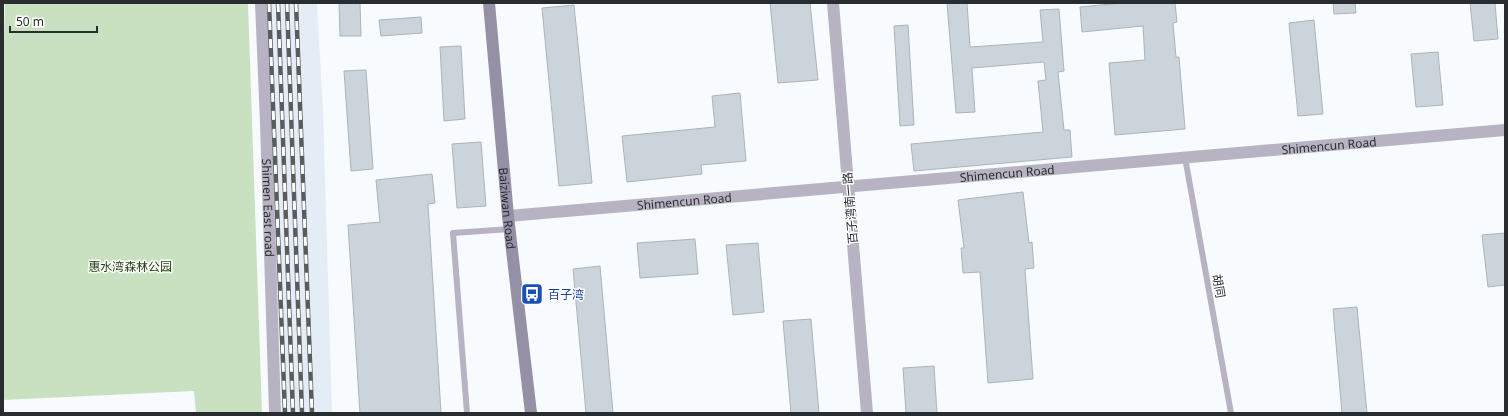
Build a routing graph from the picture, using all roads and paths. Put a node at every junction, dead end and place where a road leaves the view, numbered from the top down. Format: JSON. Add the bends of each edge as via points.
{"nodes":[{"id":1,"x":261,"y":3,"type":"edge"},
{"id":2,"x":489,"y":3,"type":"edge"},
{"id":3,"x":834,"y":3,"type":"edge"},
{"id":4,"x":1505,"y":130,"type":"edge"},
{"id":5,"x":1186,"y":163,"type":"dead end"},
{"id":6,"x":848,"y":186,"type":"junction"},
{"id":7,"x":508,"y":216,"type":"junction"},
{"id":8,"x":510,"y":229,"type":"junction"},
{"id":9,"x":275,"y":413,"type":"edge"},
{"id":10,"x":468,"y":413,"type":"edge"},
{"id":11,"x":531,"y":413,"type":"edge"},
{"id":12,"x":867,"y":413,"type":"edge"},
{"id":13,"x":1231,"y":413,"type":"edge"}],
"edges":[{"from":1,"to":9,"type":"street","name":"Shimen East road"},
{"from":2,"to":7,"type":"street","name":"Baiziwan Road"},
{"from":3,"to":6,"type":"street","name":"百子湾南一路"},
{"from":4,"to":6,"type":"street","name":"Shimencun Road"},
{"from":5,"to":13,"type":"lane","name":"胡同"},
{"from":6,"to":7,"type":"street","name":"Shimencun Road"},
{"from":6,"to":12,"type":"street","name":"百子湾南一路"},
{"from":7,"to":8,"type":"street","name":"Baiziwan Road"},
{"from":8,"to":10,"type":"lane","via":[[453,233]]},
{"from":8,"to":11,"type":"street","name":"Baiziwan Road"}]}
